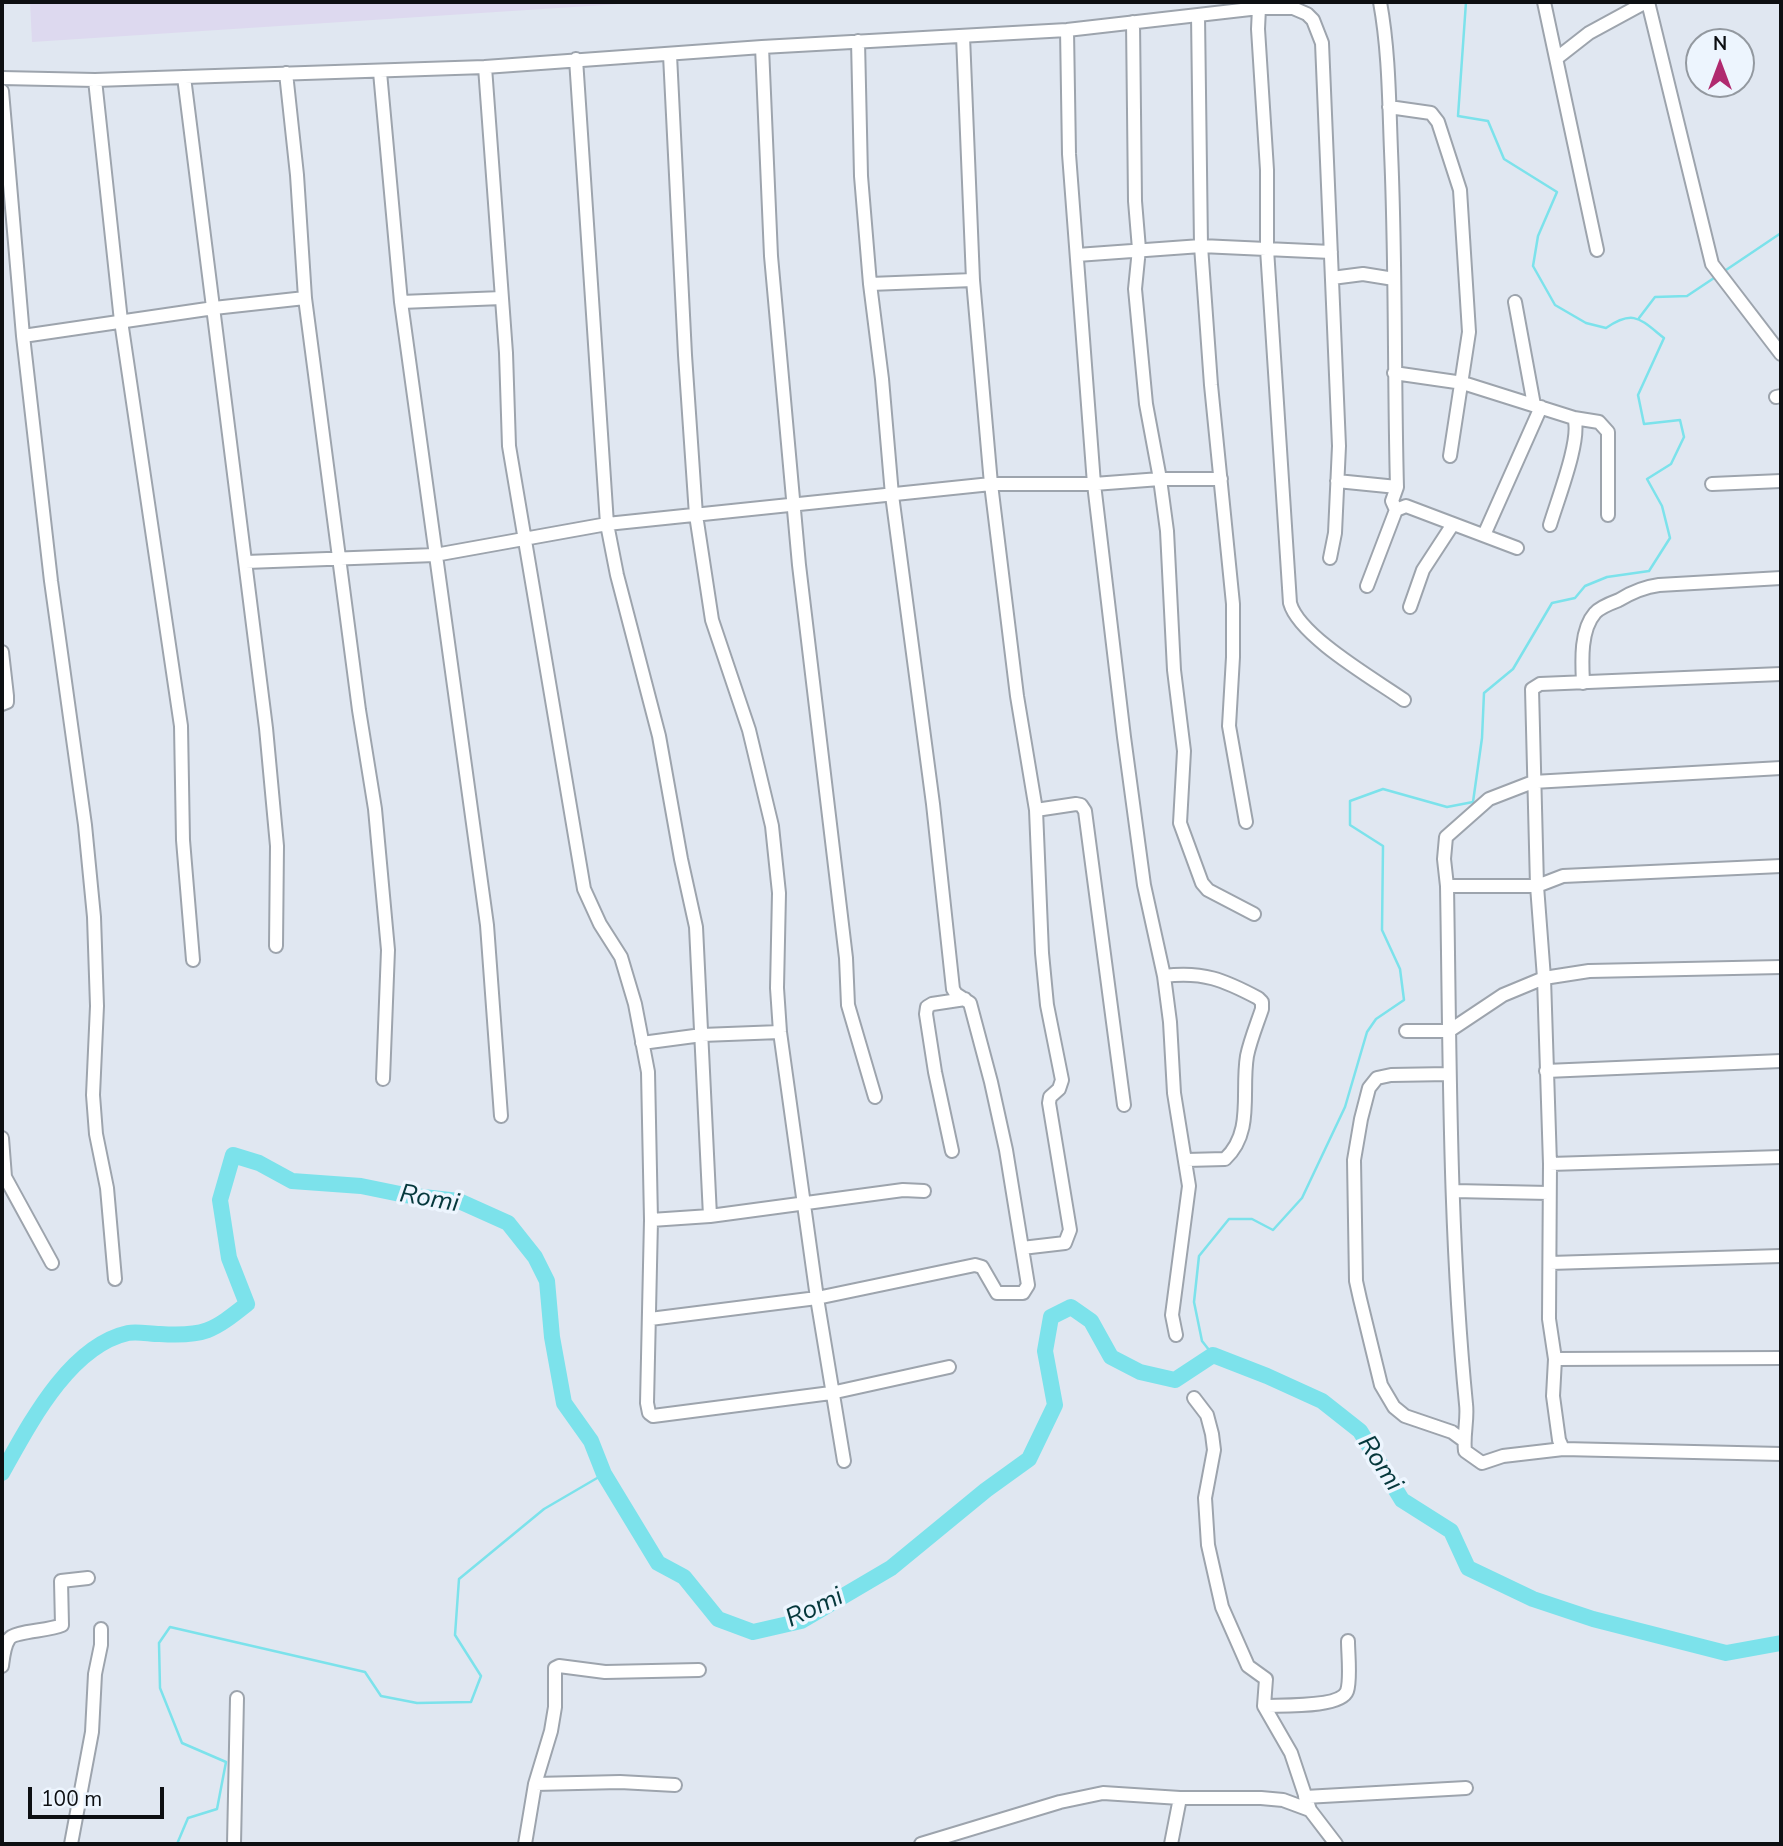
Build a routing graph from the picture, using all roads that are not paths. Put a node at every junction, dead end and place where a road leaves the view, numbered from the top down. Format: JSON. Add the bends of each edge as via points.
{"nodes":[{"id":1,"x":1380,"y":2,"type":"edge"},
{"id":2,"x":1544,"y":2,"type":"edge"},
{"id":3,"x":1647,"y":2,"type":"edge"},
{"id":4,"x":1261,"y":5,"type":"edge"},
{"id":5,"x":1198,"y":15,"type":"junction"},
{"id":6,"x":1133,"y":22,"type":"junction"},
{"id":7,"x":1067,"y":30,"type":"junction"},
{"id":8,"x":963,"y":36,"type":"junction"},
{"id":9,"x":859,"y":41,"type":"junction"},
{"id":10,"x":762,"y":47,"type":"junction"},
{"id":11,"x":670,"y":55,"type":"junction"},
{"id":12,"x":1557,"y":58,"type":"junction"},
{"id":13,"x":576,"y":59,"type":"junction"},
{"id":14,"x":485,"y":67,"type":"junction"},
{"id":15,"x":380,"y":72,"type":"junction"},
{"id":16,"x":286,"y":73,"type":"junction"},
{"id":17,"x":184,"y":77,"type":"junction"},
{"id":18,"x":2,"y":78,"type":"edge"},
{"id":19,"x":95,"y":80,"type":"junction"},
{"id":20,"x":2,"y":91,"type":"edge"},
{"id":21,"x":1389,"y":107,"type":"junction"},
{"id":22,"x":1201,"y":246,"type":"junction"},
{"id":23,"x":1139,"y":249,"type":"junction"},
{"id":24,"x":1267,"y":249,"type":"junction"},
{"id":25,"x":1597,"y":250,"type":"dead end"},
{"id":26,"x":1331,"y":252,"type":"junction"},
{"id":27,"x":1077,"y":255,"type":"junction"},
{"id":28,"x":1332,"y":278,"type":"junction"},
{"id":29,"x":1394,"y":279,"type":"junction"},
{"id":30,"x":973,"y":280,"type":"junction"},
{"id":31,"x":870,"y":284,"type":"junction"},
{"id":32,"x":305,"y":298,"type":"junction"},
{"id":33,"x":502,"y":298,"type":"junction"},
{"id":34,"x":401,"y":302,"type":"junction"},
{"id":35,"x":1515,"y":302,"type":"dead end"},
{"id":36,"x":214,"y":307,"type":"junction"},
{"id":37,"x":121,"y":321,"type":"junction"},
{"id":38,"x":23,"y":336,"type":"junction"},
{"id":39,"x":1781,"y":354,"type":"edge"},
{"id":40,"x":1394,"y":373,"type":"junction"},
{"id":41,"x":1462,"y":383,"type":"junction"},
{"id":42,"x":1537,"y":406,"type":"junction"},
{"id":43,"x":1574,"y":418,"type":"junction"},
{"id":44,"x":1450,"y":456,"type":"dead end"},
{"id":45,"x":1160,"y":479,"type":"junction"},
{"id":46,"x":1221,"y":479,"type":"junction"},
{"id":47,"x":1337,"y":481,"type":"junction"},
{"id":48,"x":1781,"y":481,"type":"edge"},
{"id":49,"x":991,"y":484,"type":"junction"},
{"id":50,"x":1094,"y":484,"type":"junction"},
{"id":51,"x":1712,"y":484,"type":"dead end"},
{"id":52,"x":1397,"y":487,"type":"junction"},
{"id":53,"x":892,"y":495,"type":"junction"},
{"id":54,"x":793,"y":506,"type":"junction"},
{"id":55,"x":1396,"y":510,"type":"junction"},
{"id":56,"x":696,"y":515,"type":"junction"},
{"id":57,"x":1608,"y":515,"type":"dead end"},
{"id":58,"x":607,"y":524,"type":"junction"},
{"id":59,"x":1453,"y":524,"type":"junction"},
{"id":60,"x":1550,"y":525,"type":"dead end"},
{"id":61,"x":1484,"y":535,"type":"junction"},
{"id":62,"x":524,"y":539,"type":"junction"},
{"id":63,"x":1517,"y":548,"type":"dead end"},
{"id":64,"x":435,"y":555,"type":"junction"},
{"id":65,"x":1330,"y":558,"type":"dead end"},
{"id":66,"x":340,"y":560,"type":"junction"},
{"id":67,"x":246,"y":562,"type":"junction"},
{"id":68,"x":1781,"y":578,"type":"edge"},
{"id":69,"x":1367,"y":586,"type":"dead end"},
{"id":70,"x":1410,"y":607,"type":"dead end"},
{"id":71,"x":2,"y":652,"type":"edge"},
{"id":72,"x":1781,"y":674,"type":"edge"},
{"id":73,"x":1583,"y":683,"type":"junction"},
{"id":74,"x":1404,"y":700,"type":"dead end"},
{"id":75,"x":2,"y":704,"type":"edge"},
{"id":76,"x":1781,"y":768,"type":"edge"},
{"id":77,"x":1533,"y":782,"type":"junction"},
{"id":78,"x":1036,"y":810,"type":"junction"},
{"id":79,"x":1246,"y":822,"type":"dead end"},
{"id":80,"x":1781,"y":866,"type":"edge"},
{"id":81,"x":1447,"y":886,"type":"junction"},
{"id":82,"x":1537,"y":886,"type":"junction"},
{"id":83,"x":1254,"y":914,"type":"dead end"},
{"id":84,"x":276,"y":946,"type":"dead end"},
{"id":85,"x":192,"y":960,"type":"dead end"},
{"id":86,"x":1781,"y":967,"type":"edge"},
{"id":87,"x":1164,"y":976,"type":"junction"},
{"id":88,"x":1544,"y":978,"type":"junction"},
{"id":89,"x":965,"y":999,"type":"junction"},
{"id":90,"x":1406,"y":1031,"type":"dead end"},
{"id":91,"x":1449,"y":1031,"type":"junction"},
{"id":92,"x":780,"y":1032,"type":"junction"},
{"id":93,"x":702,"y":1035,"type":"junction"},
{"id":94,"x":642,"y":1043,"type":"junction"},
{"id":95,"x":1781,"y":1060,"type":"edge"},
{"id":96,"x":1546,"y":1071,"type":"junction"},
{"id":97,"x":1449,"y":1074,"type":"junction"},
{"id":98,"x":383,"y":1079,"type":"dead end"},
{"id":99,"x":875,"y":1097,"type":"dead end"},
{"id":100,"x":1124,"y":1105,"type":"dead end"},
{"id":101,"x":501,"y":1116,"type":"dead end"},
{"id":102,"x":2,"y":1138,"type":"edge"},
{"id":103,"x":952,"y":1151,"type":"dead end"},
{"id":104,"x":1781,"y":1157,"type":"edge"},
{"id":105,"x":1186,"y":1160,"type":"junction"},
{"id":106,"x":1550,"y":1164,"type":"junction"},
{"id":107,"x":924,"y":1191,"type":"dead end"},
{"id":108,"x":1454,"y":1191,"type":"junction"},
{"id":109,"x":1549,"y":1193,"type":"junction"},
{"id":110,"x":805,"y":1204,"type":"junction"},
{"id":111,"x":709,"y":1216,"type":"junction"},
{"id":112,"x":651,"y":1220,"type":"junction"},
{"id":113,"x":1022,"y":1248,"type":"junction"},
{"id":114,"x":1781,"y":1256,"type":"edge"},
{"id":115,"x":52,"y":1263,"type":"dead end"},
{"id":116,"x":1550,"y":1263,"type":"junction"},
{"id":117,"x":115,"y":1279,"type":"dead end"},
{"id":118,"x":817,"y":1298,"type":"junction"},
{"id":119,"x":650,"y":1319,"type":"junction"},
{"id":120,"x":1176,"y":1335,"type":"dead end"},
{"id":121,"x":1781,"y":1358,"type":"edge"},
{"id":122,"x":1555,"y":1359,"type":"junction"},
{"id":123,"x":949,"y":1367,"type":"dead end"},
{"id":124,"x":831,"y":1393,"type":"junction"},
{"id":125,"x":1194,"y":1398,"type":"dead end"},
{"id":126,"x":1463,"y":1440,"type":"junction"},
{"id":127,"x":1563,"y":1449,"type":"junction"},
{"id":128,"x":1781,"y":1454,"type":"edge"},
{"id":129,"x":844,"y":1461,"type":"dead end"},
{"id":130,"x":88,"y":1578,"type":"dead end"},
{"id":131,"x":101,"y":1629,"type":"dead end"},
{"id":132,"x":1348,"y":1641,"type":"dead end"},
{"id":133,"x":2,"y":1666,"type":"edge"},
{"id":134,"x":699,"y":1670,"type":"dead end"},
{"id":135,"x":237,"y":1698,"type":"dead end"},
{"id":136,"x":1264,"y":1706,"type":"junction"},
{"id":137,"x":536,"y":1784,"type":"junction"},
{"id":138,"x":675,"y":1785,"type":"dead end"},
{"id":139,"x":1466,"y":1788,"type":"dead end"},
{"id":140,"x":1305,"y":1797,"type":"junction"},
{"id":141,"x":1180,"y":1798,"type":"junction"},
{"id":142,"x":1310,"y":1810,"type":"junction"},
{"id":143,"x":71,"y":1844,"type":"edge"},
{"id":144,"x":234,"y":1844,"type":"edge"},
{"id":145,"x":524,"y":1844,"type":"edge"},
{"id":146,"x":921,"y":1844,"type":"edge"},
{"id":147,"x":1171,"y":1844,"type":"edge"},
{"id":148,"x":1336,"y":1844,"type":"edge"}],
"edges":[{"from":1,"to":21,"type":"street","via":[[1387,38]]},
{"from":2,"to":12,"type":"street"},
{"from":3,"to":12,"type":"street","via":[[1589,33]]},
{"from":3,"to":39,"type":"street","via":[[1712,264]]},
{"from":4,"to":5,"type":"street"},
{"from":4,"to":24,"type":"street","via":[[1258,29]]},
{"from":4,"to":26,"type":"street","via":[[1307,14],[1322,43]]},
{"from":5,"to":6,"type":"street"},
{"from":5,"to":22,"type":"street"},
{"from":6,"to":7,"type":"street"},
{"from":6,"to":23,"type":"street"},
{"from":7,"to":8,"type":"street"},
{"from":7,"to":27,"type":"street","via":[[1069,154]]},
{"from":8,"to":9,"type":"street"},
{"from":8,"to":30,"type":"street"},
{"from":9,"to":10,"type":"street"},
{"from":9,"to":31,"type":"street","via":[[861,176]]},
{"from":10,"to":11,"type":"street"},
{"from":10,"to":54,"type":"street","via":[[771,256]]},
{"from":11,"to":13,"type":"street"},
{"from":11,"to":56,"type":"street"},
{"from":12,"to":25,"type":"street"},
{"from":13,"to":14,"type":"street"},
{"from":13,"to":58,"type":"street"},
{"from":14,"to":15,"type":"street"},
{"from":14,"to":33,"type":"street"},
{"from":15,"to":16,"type":"street"},
{"from":15,"to":34,"type":"street"},
{"from":16,"to":17,"type":"street"},
{"from":16,"to":32,"type":"street"},
{"from":17,"to":19,"type":"street"},
{"from":17,"to":36,"type":"street"},
{"from":18,"to":19,"type":"street"},
{"from":19,"to":37,"type":"street"},
{"from":20,"to":38,"type":"street"},
{"from":21,"to":29,"type":"street"},
{"from":21,"to":41,"type":"street","via":[[1432,113],[1460,190],[1469,332]]},
{"from":22,"to":23,"type":"street"},
{"from":22,"to":24,"type":"street"},
{"from":22,"to":46,"type":"street"},
{"from":23,"to":27,"type":"street"},
{"from":23,"to":45,"type":"street","via":[[1135,289],[1146,404]]},
{"from":24,"to":26,"type":"street"},
{"from":24,"to":74,"type":"street","via":[[1293,613],[1327,646]]},
{"from":26,"to":28,"type":"street"},
{"from":27,"to":50,"type":"street"},
{"from":28,"to":29,"type":"street","via":[[1363,274]]},
{"from":28,"to":47,"type":"street"},
{"from":29,"to":40,"type":"street"},
{"from":30,"to":31,"type":"street"},
{"from":30,"to":49,"type":"street"},
{"from":31,"to":53,"type":"street"},
{"from":32,"to":36,"type":"street"},
{"from":32,"to":66,"type":"street"},
{"from":33,"to":34,"type":"street"},
{"from":33,"to":62,"type":"street","via":[[509,446]]},
{"from":34,"to":64,"type":"street"},
{"from":35,"to":42,"type":"street"},
{"from":36,"to":37,"type":"street"},
{"from":36,"to":67,"type":"street"},
{"from":37,"to":38,"type":"street"},
{"from":37,"to":85,"type":"street","via":[[181,726]]},
{"from":38,"to":117,"type":"street","via":[[94,917],[93,1095]]},
{"from":40,"to":41,"type":"street"},
{"from":40,"to":52,"type":"street"},
{"from":41,"to":42,"type":"street"},
{"from":41,"to":44,"type":"street"},
{"from":42,"to":43,"type":"street"},
{"from":42,"to":61,"type":"street"},
{"from":43,"to":57,"type":"street","via":[[1599,422],[1608,432]]},
{"from":43,"to":60,"type":"street","via":[[1575,444]]},
{"from":45,"to":46,"type":"street"},
{"from":45,"to":50,"type":"street"},
{"from":45,"to":83,"type":"street","via":[[1184,751],[1180,823],[1202,883]]},
{"from":46,"to":79,"type":"street","via":[[1233,604],[1229,726]]},
{"from":47,"to":52,"type":"street"},
{"from":47,"to":65,"type":"street"},
{"from":48,"to":51,"type":"street"},
{"from":49,"to":50,"type":"street"},
{"from":49,"to":53,"type":"street"},
{"from":49,"to":78,"type":"street"},
{"from":50,"to":87,"type":"street","via":[[1144,885]]},
{"from":52,"to":55,"type":"street","via":[[1392,501]]},
{"from":53,"to":54,"type":"street"},
{"from":53,"to":89,"type":"street","via":[[953,989]]},
{"from":54,"to":56,"type":"street"},
{"from":54,"to":99,"type":"street","via":[[848,1005]]},
{"from":55,"to":59,"type":"street","via":[[1406,506]]},
{"from":55,"to":69,"type":"street"},
{"from":56,"to":58,"type":"street"},
{"from":56,"to":92,"type":"street","via":[[712,620],[749,730],[772,827],[779,893]]},
{"from":58,"to":62,"type":"street"},
{"from":58,"to":93,"type":"street","via":[[659,736],[696,927]]},
{"from":59,"to":61,"type":"street"},
{"from":59,"to":70,"type":"street","via":[[1423,570]]},
{"from":61,"to":63,"type":"street"},
{"from":62,"to":64,"type":"street"},
{"from":62,"to":94,"type":"street","via":[[584,889],[621,957]]},
{"from":64,"to":66,"type":"street"},
{"from":64,"to":101,"type":"street","via":[[487,925]]},
{"from":66,"to":67,"type":"street"},
{"from":66,"to":98,"type":"street","via":[[388,950]]},
{"from":67,"to":84,"type":"street","via":[[277,846]]},
{"from":68,"to":73,"type":"street","via":[[1660,584],[1595,612],[1586,634]]},
{"from":71,"to":75,"type":"street","via":[[7,696]]},
{"from":72,"to":73,"type":"street"},
{"from":73,"to":77,"type":"street","via":[[1540,684],[1532,689]]},
{"from":76,"to":77,"type":"street"},
{"from":77,"to":81,"type":"street","via":[[1489,799],[1446,837]]},
{"from":77,"to":82,"type":"street"},
{"from":78,"to":100,"type":"street","via":[[1076,804],[1085,811]]},
{"from":78,"to":113,"type":"street","via":[[1044,979],[1062,1080],[1049,1103],[1070,1230],[1065,1243]]},
{"from":80,"to":82,"type":"street","via":[[1563,876]]},
{"from":81,"to":82,"type":"street"},
{"from":81,"to":91,"type":"street"},
{"from":82,"to":88,"type":"street"},
{"from":86,"to":88,"type":"street","via":[[1588,971]]},
{"from":87,"to":105,"type":"street","via":[[1174,1093]]},
{"from":87,"to":105,"type":"street","via":[[1200,974],[1227,982],[1262,1002],[1247,1056],[1240,1142],[1226,1159]]},
{"from":88,"to":91,"type":"street","via":[[1503,995]]},
{"from":88,"to":96,"type":"street"},
{"from":89,"to":103,"type":"street","via":[[932,1004],[926,1014]]},
{"from":89,"to":113,"type":"street","via":[[970,1003],[991,1082]]},
{"from":90,"to":91,"type":"street"},
{"from":91,"to":97,"type":"street"},
{"from":92,"to":93,"type":"street"},
{"from":92,"to":110,"type":"street"},
{"from":93,"to":94,"type":"street"},
{"from":93,"to":111,"type":"street"},
{"from":94,"to":112,"type":"street","via":[[648,1072]]},
{"from":95,"to":96,"type":"street"},
{"from":96,"to":106,"type":"street"},
{"from":97,"to":108,"type":"street"},
{"from":97,"to":126,"type":"street","via":[[1391,1075],[1377,1078],[1370,1087],[1354,1160],[1356,1281],[1381,1385],[1394,1407]]},
{"from":102,"to":115,"type":"street","via":[[5,1177]]},
{"from":104,"to":106,"type":"street"},
{"from":105,"to":120,"type":"street","via":[[1188,1206],[1172,1315]]},
{"from":106,"to":109,"type":"street"},
{"from":107,"to":110,"type":"street"},
{"from":108,"to":109,"type":"street"},
{"from":108,"to":126,"type":"street","via":[[1458,1334],[1467,1408]]},
{"from":109,"to":116,"type":"street"},
{"from":110,"to":111,"type":"street"},
{"from":110,"to":118,"type":"street"},
{"from":111,"to":112,"type":"street"},
{"from":112,"to":119,"type":"street"},
{"from":113,"to":118,"type":"street","via":[[1028,1285],[1023,1293],[997,1293],[982,1267],[975,1265]]},
{"from":114,"to":116,"type":"street"},
{"from":116,"to":122,"type":"street","via":[[1549,1318]]},
{"from":118,"to":119,"type":"street"},
{"from":118,"to":124,"type":"street"},
{"from":119,"to":124,"type":"street","via":[[647,1403],[653,1416]]},
{"from":121,"to":122,"type":"street"},
{"from":122,"to":127,"type":"street","via":[[1553,1396]]},
{"from":123,"to":124,"type":"street"},
{"from":124,"to":129,"type":"street"},
{"from":125,"to":136,"type":"street","via":[[1207,1415],[1212,1434],[1214,1451],[1205,1498],[1222,1607],[1248,1666],[1266,1679]]},
{"from":126,"to":127,"type":"street","via":[[1465,1451],[1482,1463]]},
{"from":127,"to":128,"type":"street"},
{"from":130,"to":133,"type":"street","via":[[61,1581],[62,1625],[15,1634],[8,1640]]},
{"from":131,"to":143,"type":"street","via":[[92,1732]]},
{"from":132,"to":136,"type":"street","via":[[1347,1691],[1341,1698]]},
{"from":134,"to":137,"type":"street","via":[[555,1668],[555,1707]]},
{"from":135,"to":144,"type":"street"},
{"from":136,"to":140,"type":"street","via":[[1291,1754]]},
{"from":137,"to":138,"type":"street"},
{"from":137,"to":145,"type":"street"},
{"from":139,"to":140,"type":"street"},
{"from":140,"to":142,"type":"street"},
{"from":141,"to":142,"type":"street","via":[[1283,1800]]},
{"from":141,"to":146,"type":"street","via":[[1084,1796]]},
{"from":141,"to":147,"type":"street"},
{"from":142,"to":148,"type":"street"}]}
